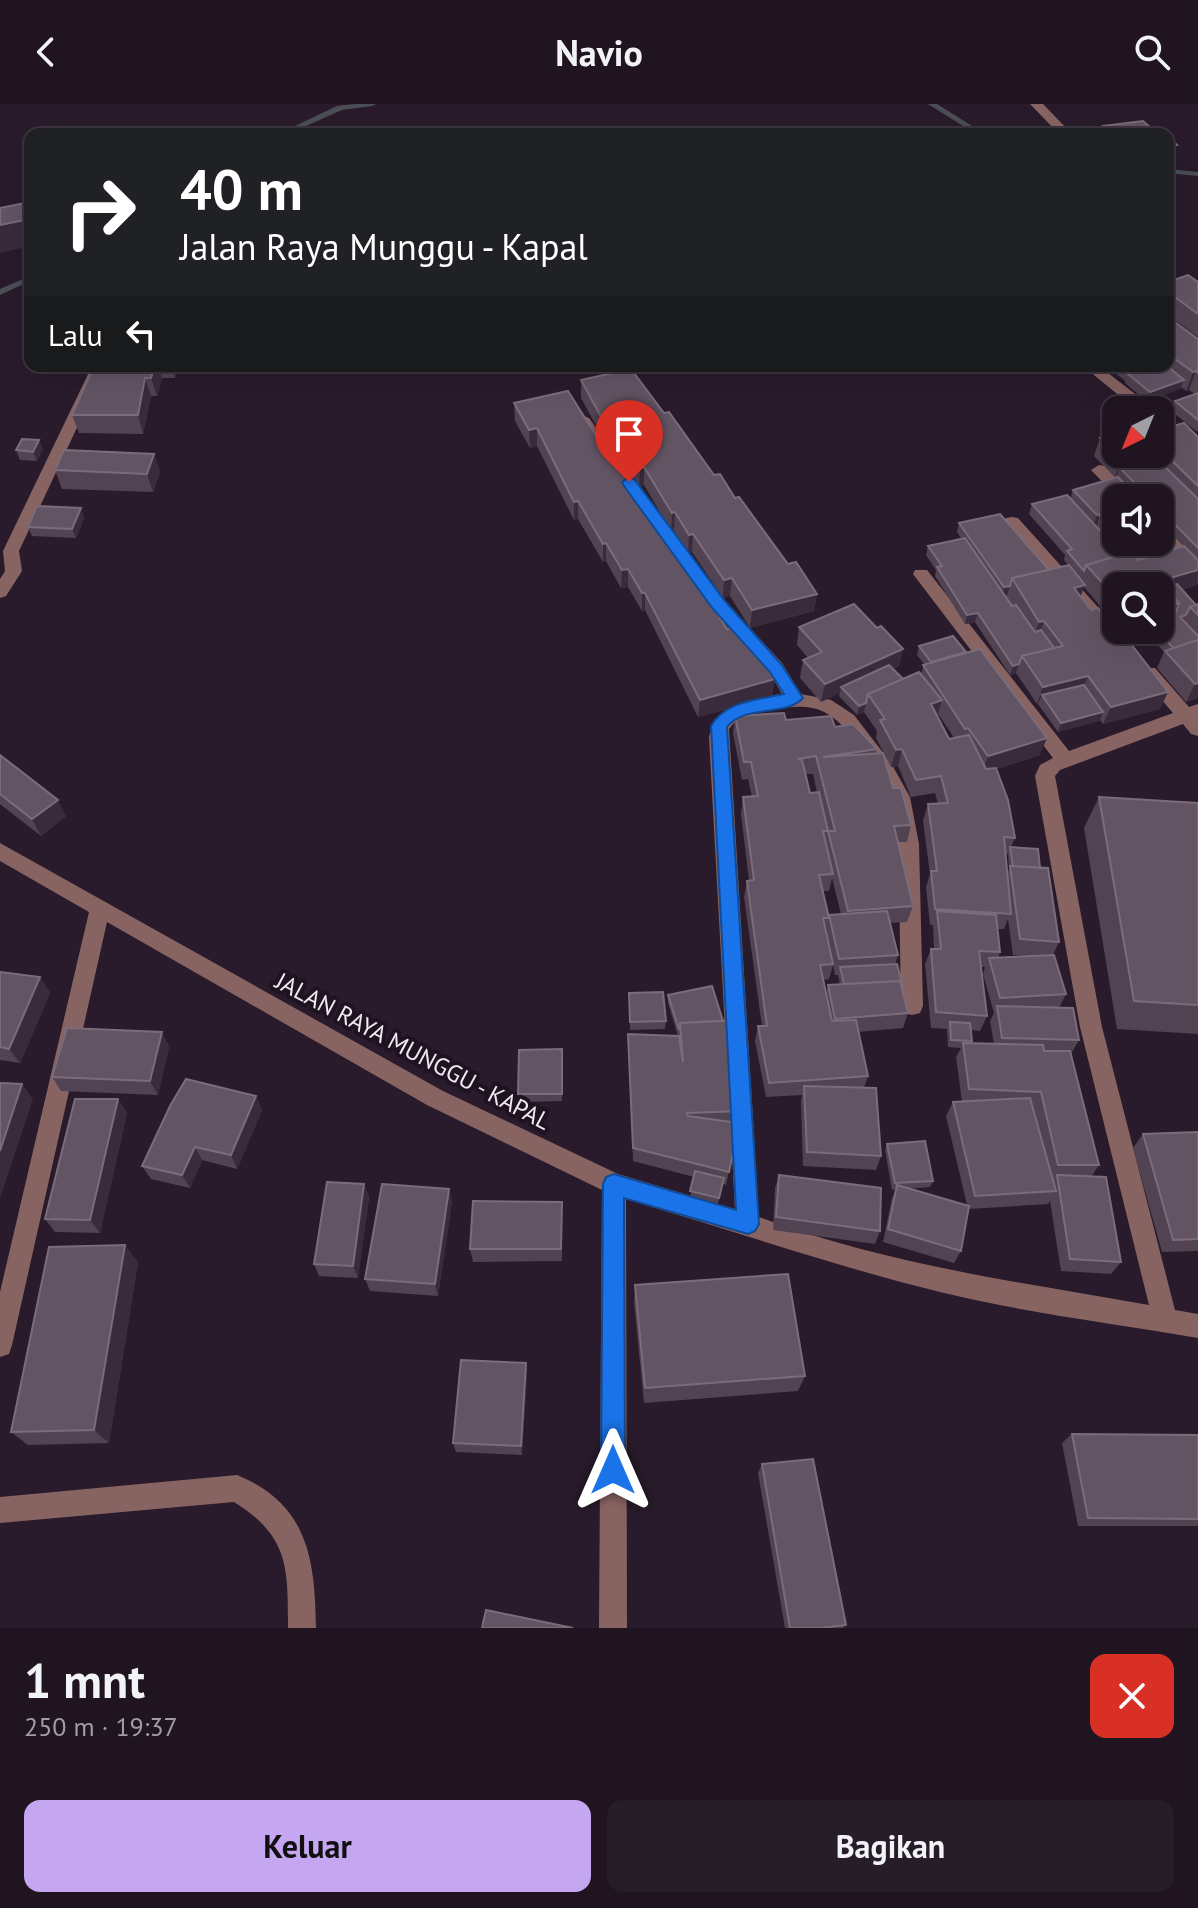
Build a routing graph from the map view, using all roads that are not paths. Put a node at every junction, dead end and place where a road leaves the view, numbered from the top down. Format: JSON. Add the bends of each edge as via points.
{"nodes":[{"id":1,"x":1036,"y":104,"type":"edge"},
{"id":2,"x":1060,"y":128,"type":"edge"},
{"id":3,"x":96,"y":372,"type":"edge"},
{"id":4,"x":1098,"y":372,"type":"edge"},
{"id":5,"x":1129,"y":396,"type":"edge"},
{"id":6,"x":575,"y":409,"type":"edge"},
{"id":7,"x":1174,"y":432,"type":"edge"},
{"id":8,"x":1198,"y":452,"type":"edge"},
{"id":9,"x":1099,"y":470,"type":"dead end"},
{"id":10,"x":1113,"y":484,"type":"edge"},
{"id":11,"x":1012,"y":522,"type":"edge"},
{"id":12,"x":1174,"y":546,"type":"edge"},
{"id":13,"x":1198,"y":570,"type":"edge"},
{"id":14,"x":921,"y":574,"type":"dead end"},
{"id":15,"x":0,"y":592,"type":"edge"},
{"id":16,"x":794,"y":698,"type":"junction"},
{"id":17,"x":1194,"y":718,"type":"edge"},
{"id":18,"x":1056,"y":765,"type":"junction"},
{"id":19,"x":5,"y":859,"type":"edge"},
{"id":20,"x":100,"y":908,"type":"junction"},
{"id":21,"x":912,"y":1006,"type":"dead end"},
{"id":22,"x":614,"y":1184,"type":"junction"},
{"id":23,"x":748,"y":1224,"type":"junction"},
{"id":24,"x":1165,"y":1318,"type":"junction"},
{"id":25,"x":1198,"y":1326,"type":"edge"},
{"id":26,"x":0,"y":1345,"type":"edge"},
{"id":27,"x":0,"y":1510,"type":"edge"},
{"id":28,"x":302,"y":1628,"type":"edge"},
{"id":29,"x":613,"y":1628,"type":"edge"}],
"edges":[{"from":1,"to":2,"type":"street"},
{"from":3,"to":15,"type":"street","via":[[11,551],[14,571]]},
{"from":4,"to":5,"type":"street"},
{"from":6,"to":16,"type":"street"},
{"from":7,"to":8,"type":"street"},
{"from":9,"to":10,"type":"street"},
{"from":11,"to":17,"type":"street"},
{"from":12,"to":13,"type":"street"},
{"from":14,"to":18,"type":"street"},
{"from":16,"to":21,"type":"street","via":[[821,702],[849,719],[904,807]]},
{"from":16,"to":23,"type":"street","via":[[737,711],[719,726]]},
{"from":17,"to":18,"type":"street"},
{"from":18,"to":24,"type":"street","via":[[1045,776],[1091,1027]]},
{"from":19,"to":20,"type":"street","name":"JALAN RAYA MUNGGU - KAPAL"},
{"from":20,"to":22,"type":"street","name":"JALAN RAYA MUNGGU - KAPAL","via":[[435,1098]]},
{"from":20,"to":26,"type":"street"},
{"from":22,"to":23,"type":"street","name":"JALAN RAYA MUNGGU - KAPAL"},
{"from":22,"to":29,"type":"street"},
{"from":23,"to":24,"type":"street","name":"JALAN RAYA MUNGGU - KAPAL","via":[[795,1242],[944,1281]]},
{"from":24,"to":25,"type":"street","name":"JALAN RAYA MUNGGU - KAPAL"},
{"from":27,"to":28,"type":"street","via":[[237,1488],[267,1504],[297,1545]]}]}
